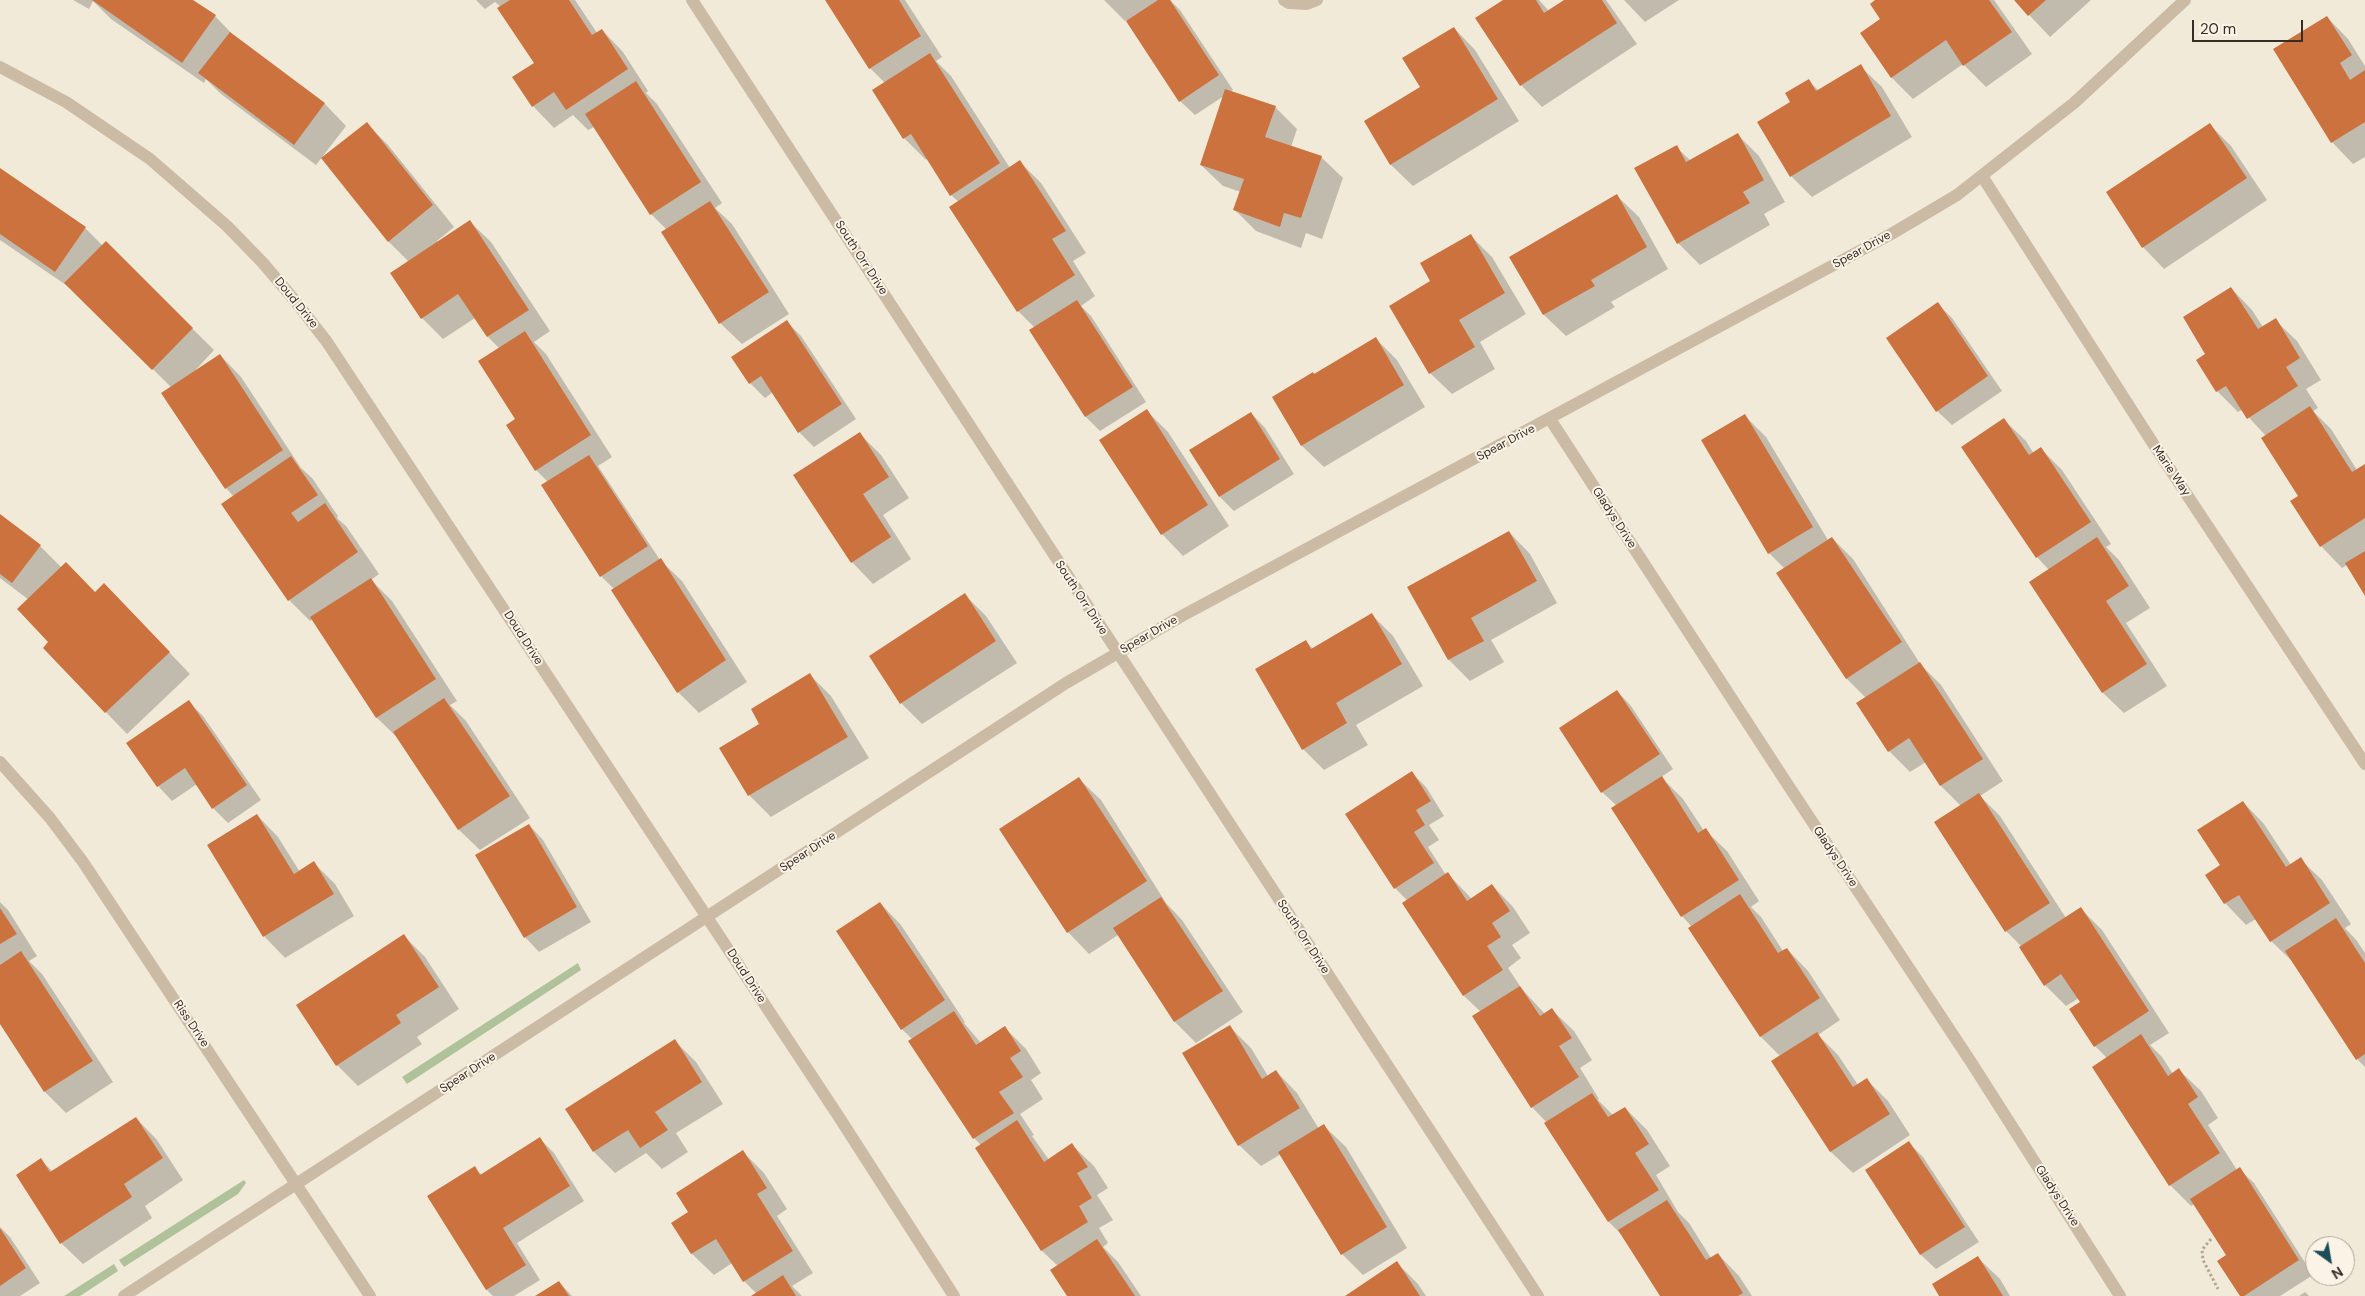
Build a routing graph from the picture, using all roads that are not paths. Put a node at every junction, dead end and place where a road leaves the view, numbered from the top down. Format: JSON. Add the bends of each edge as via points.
{"nodes":[{"id":1,"x":692,"y":0,"type":"edge"},
{"id":2,"x":1317,"y":0,"type":"edge"},
{"id":3,"x":2185,"y":0,"type":"edge"},
{"id":4,"x":1289,"y":2,"type":"edge"},
{"id":5,"x":0,"y":67,"type":"edge"},
{"id":6,"x":1982,"y":176,"type":"junction"},
{"id":7,"x":1550,"y":419,"type":"junction"},
{"id":8,"x":1117,"y":653,"type":"junction"},
{"id":9,"x":0,"y":762,"type":"edge"},
{"id":10,"x":2365,"y":764,"type":"edge"},
{"id":11,"x":707,"y":918,"type":"junction"},
{"id":12,"x":296,"y":1184,"type":"junction"},
{"id":13,"x":124,"y":1296,"type":"edge"},
{"id":14,"x":370,"y":1296,"type":"edge"},
{"id":15,"x":954,"y":1296,"type":"edge"},
{"id":16,"x":1538,"y":1296,"type":"edge"},
{"id":17,"x":2120,"y":1296,"type":"edge"}],
"edges":[{"from":1,"to":8,"type":"street","name":"South Orr Drive"},
{"from":2,"to":4,"type":"street","via":[[1307,4]]},
{"from":3,"to":6,"type":"street","name":"Spear Drive","via":[[2074,103]]},
{"from":5,"to":11,"type":"street","name":"Doud Drive","via":[[66,102],[150,159],[228,226],[296,302],[327,342]]},
{"from":6,"to":7,"type":"street","name":"Spear Drive","via":[[1957,195],[1893,233]]},
{"from":6,"to":10,"type":"street","name":"Marie Way","via":[[2154,445]]},
{"from":7,"to":8,"type":"street","name":"Spear Drive"},
{"from":7,"to":17,"type":"street","name":"Gladys Drive","via":[[1971,1062]]},
{"from":8,"to":11,"type":"street","name":"Spear Drive","via":[[1057,688]]},
{"from":8,"to":16,"type":"street","name":"South Orr Drive"},
{"from":9,"to":12,"type":"street","name":"Riss Drive","via":[[50,818],[83,862]]},
{"from":11,"to":12,"type":"street","name":"Spear Drive"},
{"from":11,"to":15,"type":"street","name":"Doud Drive"},
{"from":12,"to":13,"type":"street","name":"Spear Drive"},
{"from":12,"to":14,"type":"street","name":"Riss Drive"}]}
